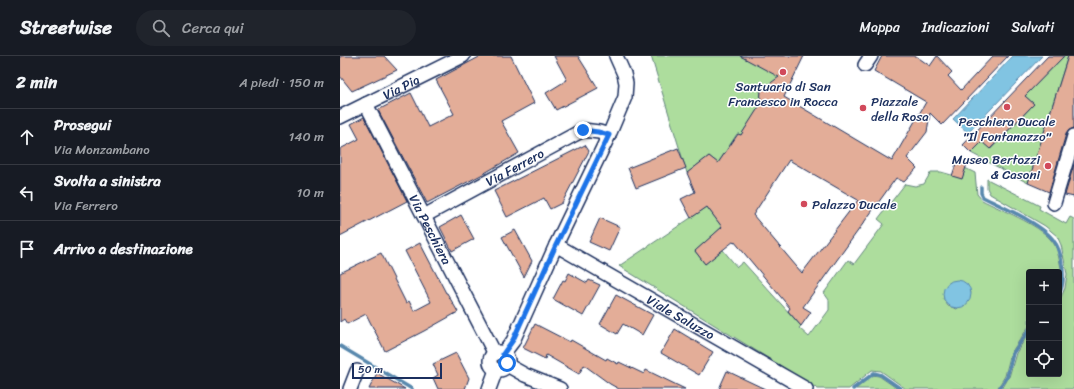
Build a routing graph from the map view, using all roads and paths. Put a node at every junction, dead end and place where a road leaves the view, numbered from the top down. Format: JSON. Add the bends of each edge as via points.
{"nodes":[{"id":1,"x":463,"y":56,"type":"edge"},
{"id":2,"x":616,"y":56,"type":"edge"},
{"id":3,"x":366,"y":104,"type":"junction"},
{"id":4,"x":340,"y":117,"type":"edge"},
{"id":5,"x":609,"y":135,"type":"junction"},
{"id":6,"x":1074,"y":136,"type":"edge"},
{"id":7,"x":1054,"y":203,"type":"dead end"},
{"id":8,"x":424,"y":216,"type":"junction"},
{"id":9,"x":556,"y":245,"type":"junction"},
{"id":10,"x":500,"y":361,"type":"junction"},
{"id":11,"x":357,"y":371,"type":"dead end"},
{"id":12,"x":350,"y":389,"type":"edge"},
{"id":13,"x":489,"y":389,"type":"edge"},
{"id":14,"x":560,"y":389,"type":"edge"},
{"id":15,"x":806,"y":389,"type":"edge"}],
"edges":[{"from":1,"to":3,"type":"street","name":"Via Pia"},
{"from":2,"to":5,"type":"street","via":[[626,83],[625,97]]},
{"from":3,"to":4,"type":"street","name":"Via Pia"},
{"from":3,"to":8,"type":"street","name":"Via Peschiera"},
{"from":5,"to":8,"type":"street","name":"Via Ferrero","via":[[583,130]]},
{"from":5,"to":9,"type":"street"},
{"from":6,"to":7,"type":"street"},
{"from":8,"to":10,"type":"street","name":"Via Peschiera"},
{"from":9,"to":10,"type":"street","via":[[513,340]]},
{"from":9,"to":15,"type":"street","name":"Viale Saluzzo"},
{"from":10,"to":13,"type":"street"},
{"from":10,"to":14,"type":"street","via":[[525,375]]},
{"from":11,"to":12,"type":"street"}]}
